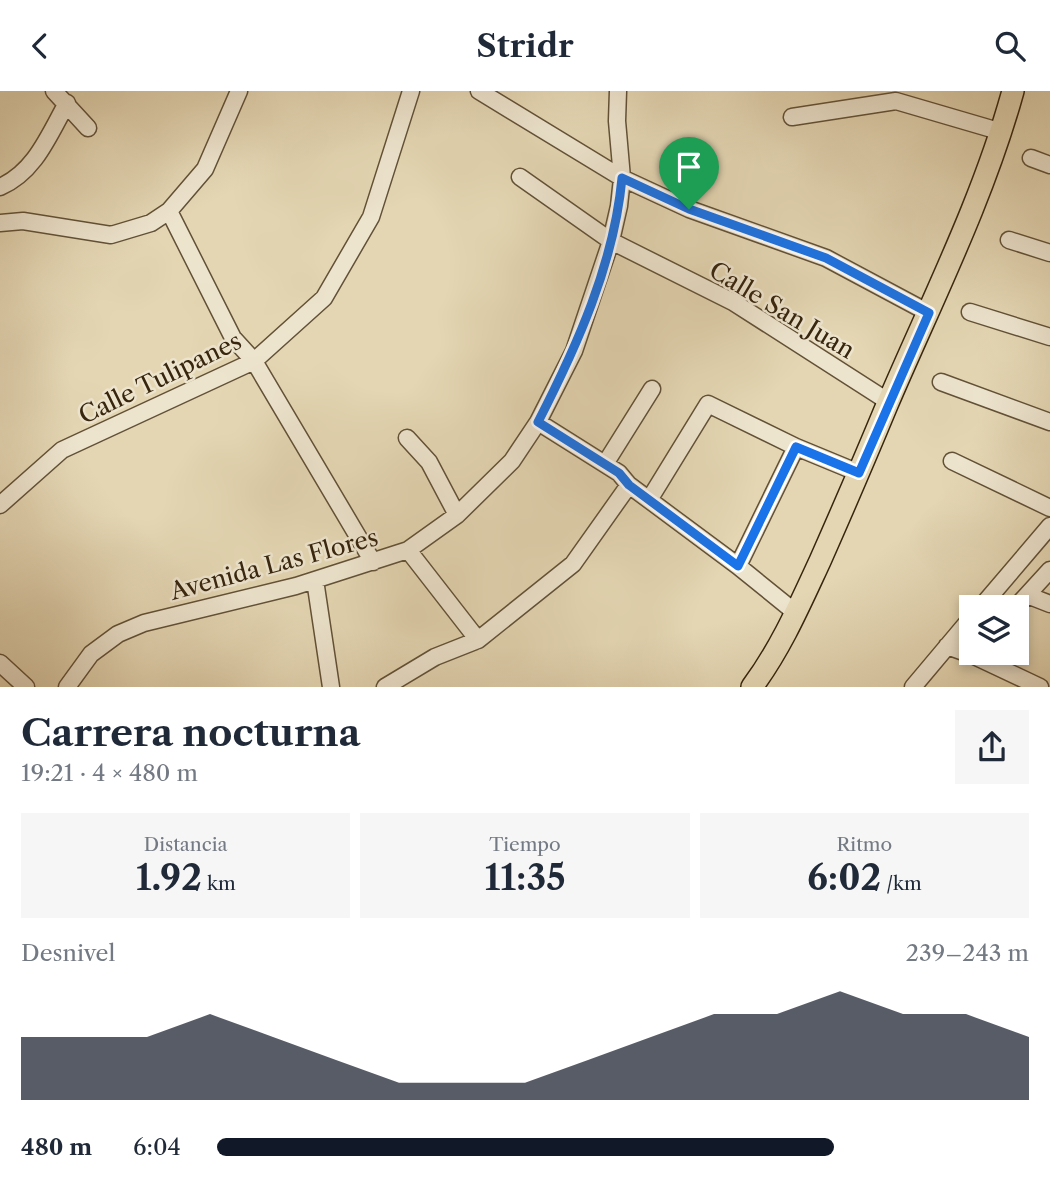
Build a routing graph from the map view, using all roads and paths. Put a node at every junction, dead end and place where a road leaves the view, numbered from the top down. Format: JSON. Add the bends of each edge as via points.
{"nodes":[{"id":1,"x":54,"y":91,"type":"edge"},
{"id":2,"x":239,"y":91,"type":"edge"},
{"id":3,"x":411,"y":91,"type":"edge"},
{"id":4,"x":479,"y":91,"type":"edge"},
{"id":5,"x":618,"y":91,"type":"edge"},
{"id":6,"x":1013,"y":91,"type":"edge"},
{"id":7,"x":897,"y":96,"type":"edge"},
{"id":8,"x":67,"y":103,"type":"junction"},
{"id":9,"x":792,"y":117,"type":"dead end"},
{"id":10,"x":88,"y":128,"type":"dead end"},
{"id":11,"x":1002,"y":132,"type":"junction"},
{"id":12,"x":1031,"y":158,"type":"dead end"},
{"id":13,"x":1050,"y":165,"type":"edge"},
{"id":14,"x":520,"y":177,"type":"dead end"},
{"id":15,"x":622,"y":178,"type":"junction"},
{"id":16,"x":0,"y":187,"type":"edge"},
{"id":17,"x":169,"y":211,"type":"junction"},
{"id":18,"x":0,"y":223,"type":"edge"},
{"id":19,"x":1009,"y":240,"type":"dead end"},
{"id":20,"x":611,"y":241,"type":"junction"},
{"id":21,"x":1050,"y":253,"type":"edge"},
{"id":22,"x":970,"y":312,"type":"dead end"},
{"id":23,"x":929,"y":313,"type":"junction"},
{"id":24,"x":1050,"y":337,"type":"edge"},
{"id":25,"x":254,"y":361,"type":"junction"},
{"id":26,"x":942,"y":382,"type":"dead end"},
{"id":27,"x":652,"y":389,"type":"dead end"},
{"id":28,"x":889,"y":402,"type":"junction"},
{"id":29,"x":538,"y":422,"type":"junction"},
{"id":30,"x":1050,"y":422,"type":"edge"},
{"id":31,"x":407,"y":438,"type":"dead end"},
{"id":32,"x":796,"y":447,"type":"junction"},
{"id":33,"x":952,"y":461,"type":"dead end"},
{"id":34,"x":605,"y":464,"type":"junction"},
{"id":35,"x":859,"y":473,"type":"junction"},
{"id":36,"x":629,"y":485,"type":"junction"},
{"id":37,"x":649,"y":500,"type":"junction"},
{"id":38,"x":0,"y":505,"type":"edge"},
{"id":39,"x":1050,"y":509,"type":"edge"},
{"id":40,"x":457,"y":515,"type":"junction"},
{"id":41,"x":1050,"y":526,"type":"edge"},
{"id":42,"x":408,"y":550,"type":"junction"},
{"id":43,"x":373,"y":562,"type":"junction"},
{"id":44,"x":738,"y":566,"type":"junction"},
{"id":45,"x":1050,"y":570,"type":"edge"},
{"id":46,"x":315,"y":580,"type":"junction"},
{"id":47,"x":991,"y":595,"type":"edge"},
{"id":48,"x":1027,"y":595,"type":"edge"},
{"id":49,"x":1029,"y":602,"type":"edge"},
{"id":50,"x":1050,"y":604,"type":"edge"},
{"id":51,"x":796,"y":613,"type":"junction"},
{"id":52,"x":959,"y":632,"type":"edge"},
{"id":53,"x":478,"y":640,"type":"junction"},
{"id":54,"x":947,"y":646,"type":"junction"},
{"id":55,"x":959,"y":650,"type":"edge"},
{"id":56,"x":959,"y":658,"type":"edge"},
{"id":57,"x":0,"y":663,"type":"edge"},
{"id":58,"x":934,"y":664,"type":"junction"},
{"id":59,"x":995,"y":665,"type":"edge"},
{"id":60,"x":26,"y":687,"type":"edge"},
{"id":61,"x":67,"y":687,"type":"edge"},
{"id":62,"x":331,"y":687,"type":"edge"},
{"id":63,"x":385,"y":687,"type":"edge"},
{"id":64,"x":752,"y":687,"type":"edge"},
{"id":65,"x":913,"y":687,"type":"edge"},
{"id":66,"x":1040,"y":687,"type":"edge"}],
"edges":[{"from":1,"to":8,"type":"street"},
{"from":2,"to":17,"type":"street","via":[[205,169]]},
{"from":3,"to":25,"type":"street","name":"Calle Tulipanes","via":[[371,217],[324,298]]},
{"from":4,"to":15,"type":"street"},
{"from":5,"to":15,"type":"street","name":"Avenida Las Flores"},
{"from":6,"to":11,"type":"main road"},
{"from":7,"to":9,"type":"street"},
{"from":7,"to":11,"type":"street"},
{"from":8,"to":10,"type":"street"},
{"from":8,"to":16,"type":"street","via":[[34,162]]},
{"from":11,"to":23,"type":"main road"},
{"from":12,"to":13,"type":"street"},
{"from":14,"to":20,"type":"street","name":"Calle San Juan"},
{"from":15,"to":20,"type":"street","name":"Avenida Las Flores"},
{"from":15,"to":23,"type":"street","via":[[689,209],[826,258]]},
{"from":17,"to":18,"type":"street","via":[[150,223],[111,235],[23,221]]},
{"from":17,"to":25,"type":"street","via":[[233,338]]},
{"from":19,"to":21,"type":"street"},
{"from":20,"to":28,"type":"street","name":"Calle San Juan","via":[[733,302]]},
{"from":20,"to":29,"type":"street","name":"Avenida Las Flores","via":[[574,351]]},
{"from":22,"to":24,"type":"street"},
{"from":23,"to":28,"type":"main road"},
{"from":25,"to":38,"type":"street","name":"Calle Tulipanes","via":[[62,450]]},
{"from":25,"to":43,"type":"street"},
{"from":26,"to":30,"type":"street"},
{"from":27,"to":34,"type":"street"},
{"from":28,"to":35,"type":"main road"},
{"from":29,"to":34,"type":"street"},
{"from":29,"to":40,"type":"street","name":"Avenida Las Flores","via":[[512,461]]},
{"from":31,"to":40,"type":"street","via":[[429,462]]},
{"from":32,"to":35,"type":"street"},
{"from":32,"to":37,"type":"street","via":[[708,404]]},
{"from":32,"to":44,"type":"street"},
{"from":33,"to":39,"type":"street"},
{"from":34,"to":36,"type":"street"},
{"from":35,"to":51,"type":"main road"},
{"from":36,"to":37,"type":"street"},
{"from":36,"to":53,"type":"street","via":[[573,564]]},
{"from":37,"to":44,"type":"street"},
{"from":40,"to":42,"type":"street","name":"Avenida Las Flores"},
{"from":41,"to":47,"type":"street"},
{"from":42,"to":43,"type":"street","name":"Avenida Las Flores"},
{"from":42,"to":53,"type":"street"},
{"from":43,"to":46,"type":"street","name":"Avenida Las Flores"},
{"from":44,"to":51,"type":"street"},
{"from":45,"to":48,"type":"street"},
{"from":46,"to":61,"type":"street","name":"Avenida Las Flores","via":[[144,623],[118,634],[91,655]]},
{"from":46,"to":62,"type":"street"},
{"from":49,"to":50,"type":"street"},
{"from":51,"to":64,"type":"main road"},
{"from":52,"to":54,"type":"street"},
{"from":53,"to":63,"type":"street","via":[[435,657]]},
{"from":54,"to":55,"type":"street"},
{"from":54,"to":58,"type":"street"},
{"from":56,"to":58,"type":"street"},
{"from":57,"to":60,"type":"street"},
{"from":58,"to":65,"type":"street"},
{"from":59,"to":66,"type":"street"}]}
